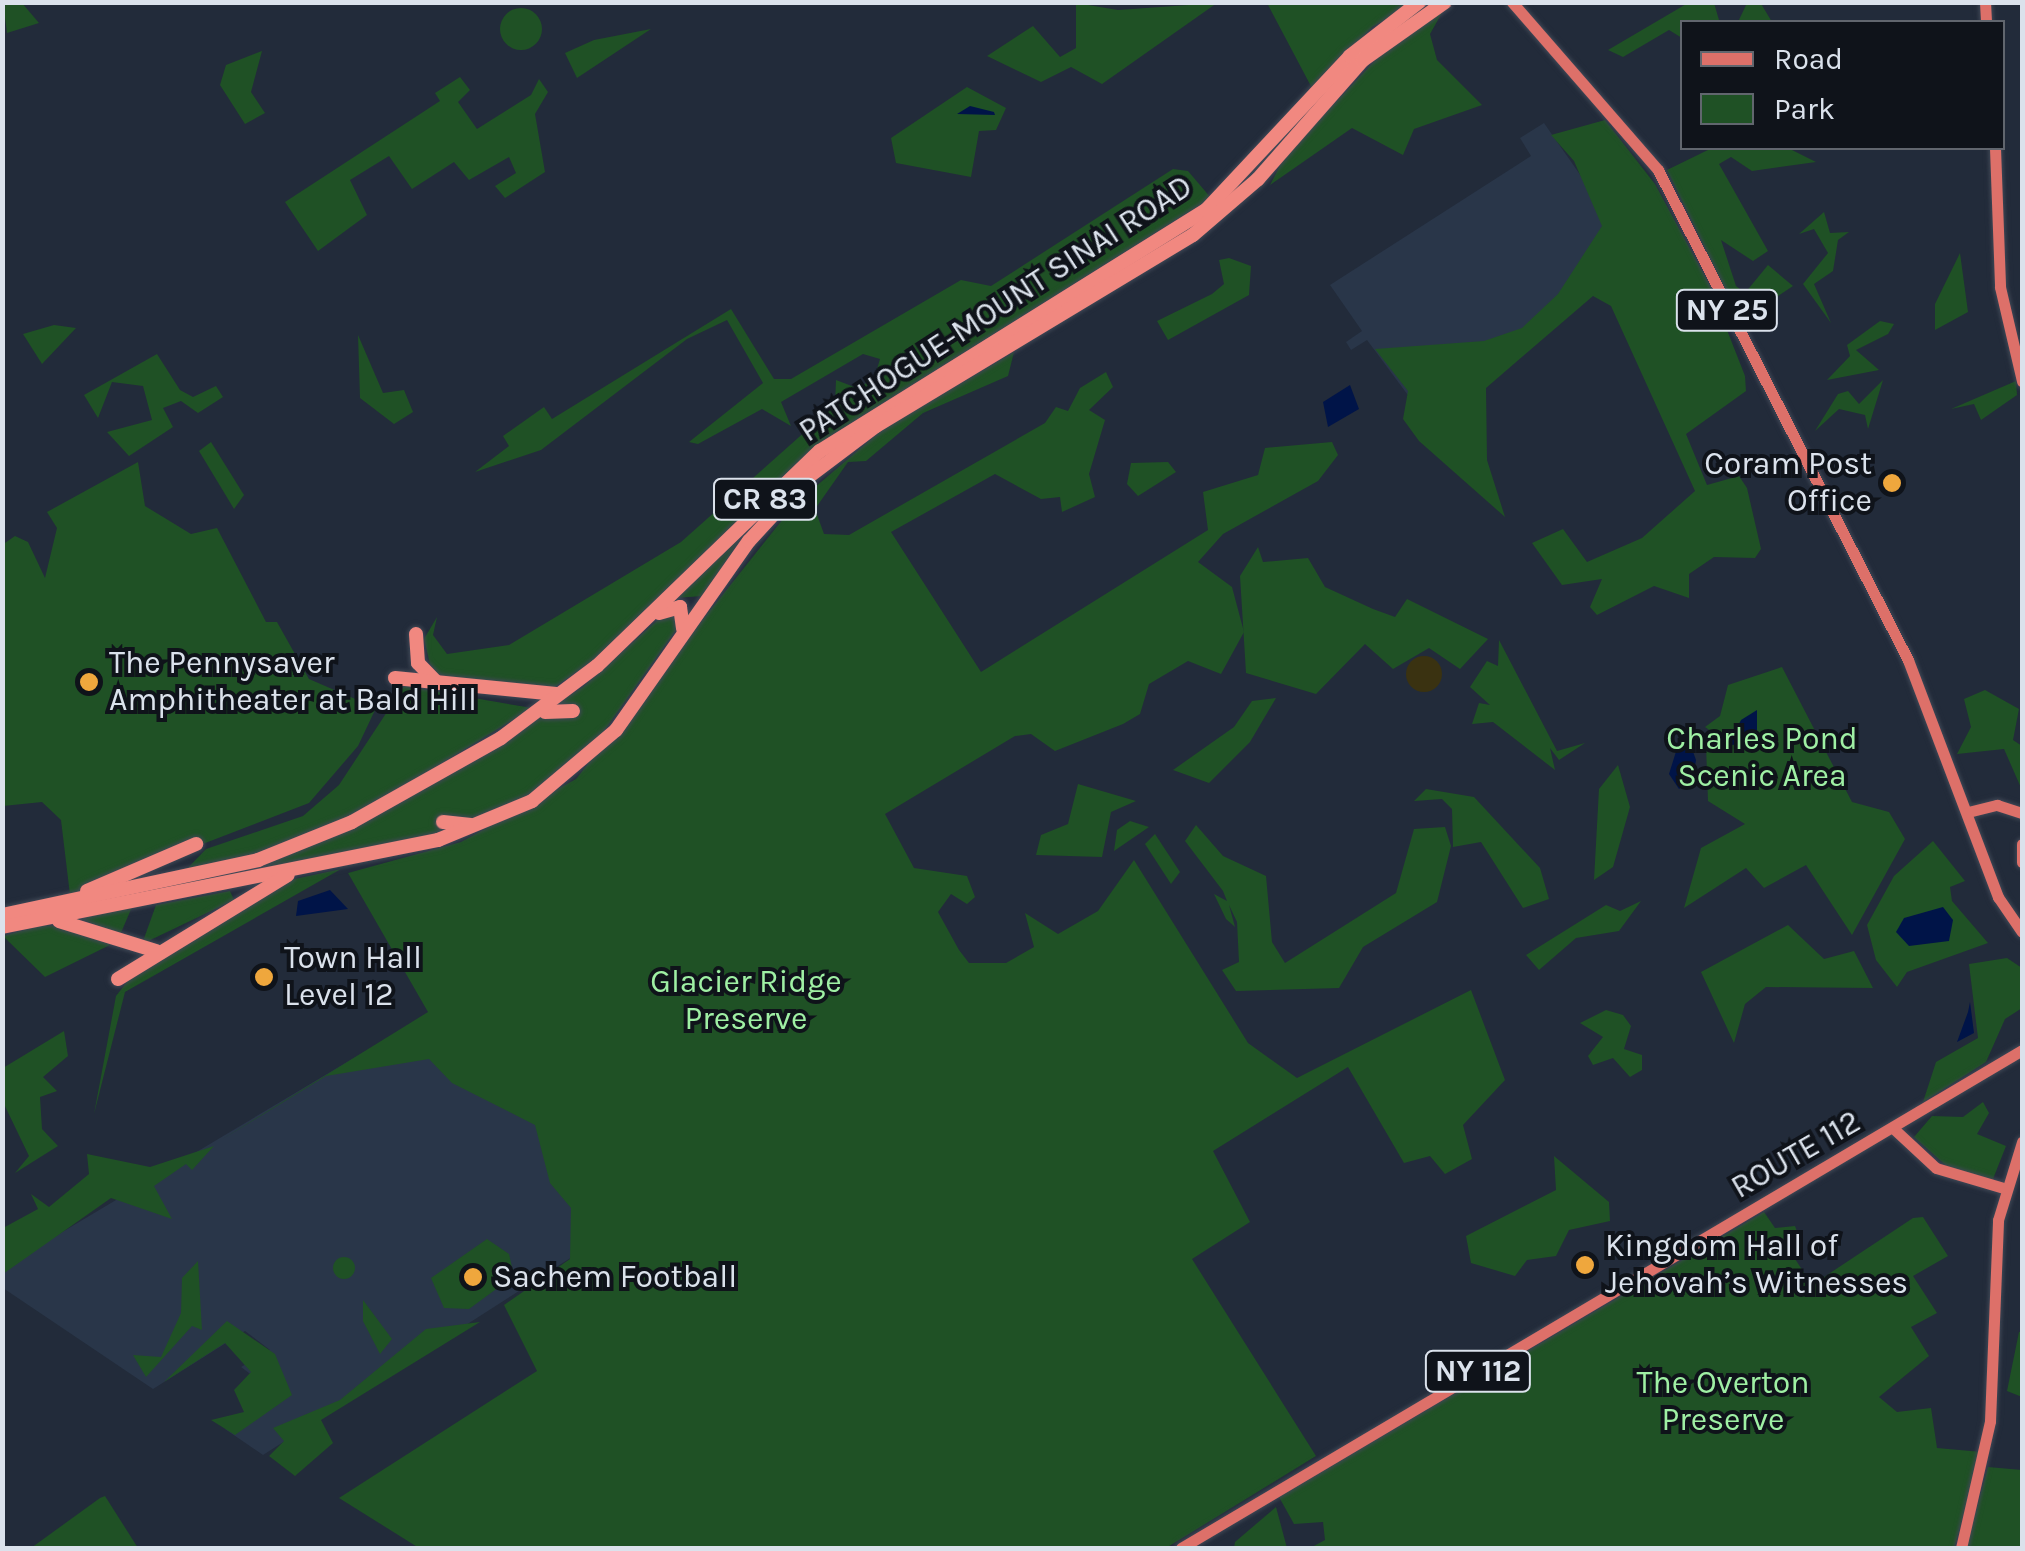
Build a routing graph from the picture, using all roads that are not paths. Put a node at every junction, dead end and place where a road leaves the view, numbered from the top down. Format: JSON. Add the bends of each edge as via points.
{"nodes":[{"id":1,"x":1419,"y":2,"type":"edge"},
{"id":2,"x":1445,"y":2,"type":"edge"},
{"id":3,"x":1512,"y":2,"type":"edge"},
{"id":4,"x":1995,"y":150,"type":"edge"},
{"id":5,"x":2022,"y":381,"type":"edge"},
{"id":6,"x":416,"y":634,"type":"dead end"},
{"id":7,"x":628,"y":638,"type":"junction"},
{"id":8,"x":660,"y":668,"type":"junction"},
{"id":9,"x":395,"y":678,"type":"dead end"},
{"id":10,"x":578,"y":682,"type":"junction"},
{"id":11,"x":446,"y":687,"type":"junction"},
{"id":12,"x":572,"y":710,"type":"dead end"},
{"id":13,"x":516,"y":728,"type":"junction"},
{"id":14,"x":582,"y":748,"type":"dead end"},
{"id":15,"x":467,"y":758,"type":"junction"},
{"id":16,"x":556,"y":785,"type":"junction"},
{"id":17,"x":425,"y":795,"type":"dead end"},
{"id":18,"x":1968,"y":812,"type":"junction"},
{"id":19,"x":2022,"y":813,"type":"edge"},
{"id":20,"x":506,"y":815,"type":"junction"},
{"id":21,"x":443,"y":822,"type":"dead end"},
{"id":22,"x":196,"y":844,"type":"dead end"},
{"id":23,"x":2022,"y":844,"type":"edge"},
{"id":24,"x":346,"y":859,"type":"junction"},
{"id":25,"x":2022,"y":862,"type":"edge"},
{"id":26,"x":174,"y":875,"type":"junction"},
{"id":27,"x":4,"y":920,"type":"edge"},
{"id":28,"x":2022,"y":932,"type":"edge"},
{"id":29,"x":156,"y":951,"type":"junction"},
{"id":30,"x":118,"y":979,"type":"dead end"},
{"id":31,"x":2022,"y":1050,"type":"edge"},
{"id":32,"x":1894,"y":1130,"type":"junction"},
{"id":33,"x":2022,"y":1142,"type":"edge"},
{"id":34,"x":2007,"y":1189,"type":"junction"},
{"id":35,"x":1181,"y":1548,"type":"edge"},
{"id":36,"x":1961,"y":1548,"type":"edge"}],
"edges":[{"from":1,"to":7,"type":"highway","name":"PATCHOGUE-MOUNT SINAI ROAD","number":"CR 83","via":[[1350,56],[1206,210],[820,450]]},
{"from":2,"to":8,"type":"highway","name":"PATCHOGUE-MOUNT SINAI ROAD","number":"CR 83","via":[[1373,50],[1248,189],[1192,236],[818,469],[749,541]]},
{"from":3,"to":18,"type":"main road","number":"NY 25","via":[[1658,170],[1908,660]]},
{"from":4,"to":5,"type":"main road","via":[[2000,288]]},
{"from":6,"to":11,"type":"highway","via":[[422,670]]},
{"from":7,"to":8,"type":"highway","via":[[665,607],[682,609],[686,623]]},
{"from":7,"to":10,"type":"highway","name":"PATCHOGUE-MOUNT SINAI ROAD","number":"CR 83"},
{"from":8,"to":16,"type":"highway","name":"PATCHOGUE-MOUNT SINAI ROAD","number":"CR 83","via":[[616,730]]},
{"from":9,"to":11,"type":"highway"},
{"from":10,"to":11,"type":"highway","via":[[538,698]]},
{"from":10,"to":13,"type":"highway","name":"PATCHOGUE-MOUNT SINAI ROAD","number":"CR 83"},
{"from":12,"to":13,"type":"highway","via":[[555,707]]},
{"from":13,"to":15,"type":"highway","name":"PATCHOGUE-MOUNT SINAI ROAD","number":"CR 83"},
{"from":14,"to":16,"type":"highway"},
{"from":15,"to":17,"type":"highway"},
{"from":15,"to":26,"type":"highway","name":"PATCHOGUE-MOUNT SINAI ROAD","number":"CR 83","via":[[332,831]]},
{"from":16,"to":20,"type":"highway","name":"PATCHOGUE-MOUNT SINAI ROAD","number":"CR 83"},
{"from":18,"to":19,"type":"main road","via":[[1998,805]]},
{"from":18,"to":28,"type":"main road","number":"NY 25","via":[[1998,898]]},
{"from":20,"to":21,"type":"highway"},
{"from":20,"to":24,"type":"highway","name":"PATCHOGUE-MOUNT SINAI ROAD","number":"CR 83"},
{"from":22,"to":26,"type":"highway"},
{"from":23,"to":25,"type":"main road"},
{"from":24,"to":26,"type":"highway","name":"PATCHOGUE-MOUNT SINAI ROAD","number":"CR 83"},
{"from":24,"to":29,"type":"highway","via":[[280,879]]},
{"from":26,"to":27,"type":"highway"},
{"from":26,"to":27,"type":"highway","name":"PATCHOGUE-MOUNT SINAI ROAD","number":"CR 83","via":[[133,895]]},
{"from":27,"to":29,"type":"highway","via":[[71,922]]},
{"from":29,"to":30,"type":"highway"},
{"from":31,"to":32,"type":"main road","name":"ROUTE 112","number":"NY 112"},
{"from":32,"to":34,"type":"main road","via":[[1936,1168]]},
{"from":32,"to":35,"type":"main road","name":"ROUTE 112","number":"NY 112"},
{"from":33,"to":34,"type":"main road"},
{"from":34,"to":36,"type":"main road","via":[[1993,1271],[1984,1462]]}]}
